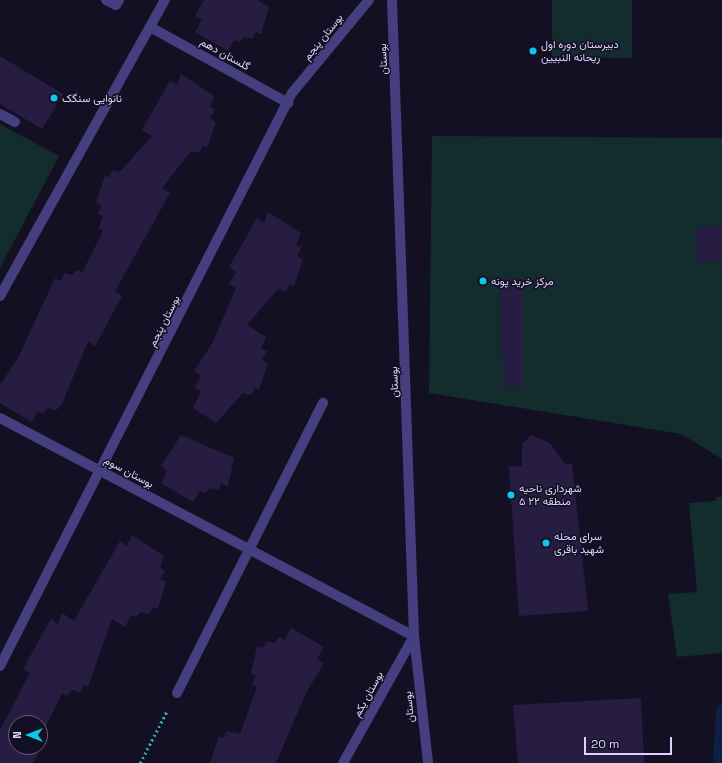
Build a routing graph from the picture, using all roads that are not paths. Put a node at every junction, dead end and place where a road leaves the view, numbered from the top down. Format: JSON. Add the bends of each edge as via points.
{"nodes":[{"id":1,"x":106,"y":0,"type":"edge"},
{"id":2,"x":119,"y":0,"type":"edge"},
{"id":3,"x":165,"y":0,"type":"edge"},
{"id":4,"x":369,"y":0,"type":"edge"},
{"id":5,"x":392,"y":0,"type":"edge"},
{"id":6,"x":150,"y":27,"type":"junction"},
{"id":7,"x":288,"y":103,"type":"junction"},
{"id":8,"x":0,"y":114,"type":"edge"},
{"id":9,"x":15,"y":122,"type":"dead end"},
{"id":10,"x":0,"y":296,"type":"edge"},
{"id":11,"x":323,"y":403,"type":"dead end"},
{"id":12,"x":0,"y":418,"type":"edge"},
{"id":13,"x":102,"y":472,"type":"junction"},
{"id":14,"x":247,"y":548,"type":"junction"},
{"id":15,"x":414,"y":636,"type":"junction"},
{"id":16,"x":0,"y":666,"type":"edge"},
{"id":17,"x":177,"y":693,"type":"road end"},
{"id":18,"x":343,"y":763,"type":"edge"},
{"id":19,"x":428,"y":763,"type":"edge"}],
"edges":[{"from":1,"to":2,"type":"street","via":[[116,5]]},
{"from":3,"to":6,"type":"street"},
{"from":4,"to":7,"type":"street","name":"بوستان پنجم"},
{"from":5,"to":15,"type":"street","name":"بوستان"},
{"from":6,"to":7,"type":"street","name":"گلستان دهم"},
{"from":6,"to":10,"type":"street"},
{"from":7,"to":13,"type":"street","name":"بوستان پنجم"},
{"from":8,"to":9,"type":"street"},
{"from":11,"to":14,"type":"street"},
{"from":12,"to":13,"type":"street","name":"بوستان سوم"},
{"from":13,"to":14,"type":"street","name":"بوستان سوم"},
{"from":13,"to":16,"type":"street","name":"بوستان پنجم"},
{"from":14,"to":15,"type":"street","name":"بوستان سوم"},
{"from":14,"to":17,"type":"street"},
{"from":15,"to":18,"type":"street","name":"بوستان یکم"},
{"from":15,"to":19,"type":"street","name":"بوستان"}]}
